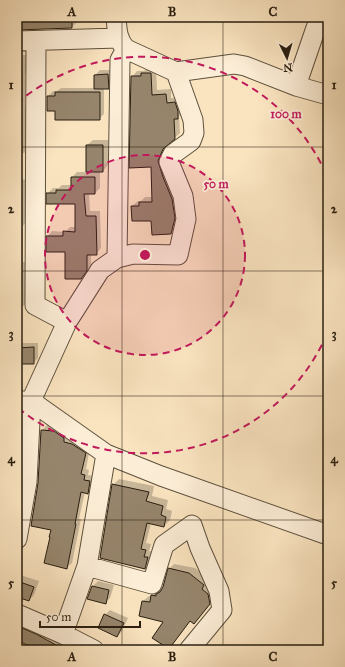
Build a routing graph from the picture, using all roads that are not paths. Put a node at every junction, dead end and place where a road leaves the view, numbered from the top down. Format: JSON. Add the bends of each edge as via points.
{"nodes":[{"id":1,"x":116,"y":17,"type":"edge"},
{"id":2,"x":319,"y":17,"type":"edge"},
{"id":3,"x":17,"y":41,"type":"edge"},
{"id":4,"x":36,"y":41,"type":"junction"},
{"id":5,"x":122,"y":44,"type":"junction"},
{"id":6,"x":176,"y":72,"type":"junction"},
{"id":7,"x":296,"y":86,"type":"junction"},
{"id":8,"x":328,"y":95,"type":"edge"},
{"id":9,"x":117,"y":258,"type":"junction"},
{"id":10,"x":67,"y":322,"type":"junction"},
{"id":11,"x":24,"y":401,"type":"edge"},
{"id":12,"x":106,"y":454,"type":"junction"},
{"id":13,"x":328,"y":535,"type":"edge"},
{"id":14,"x":17,"y":539,"type":"edge"},
{"id":15,"x":87,"y":566,"type":"junction"},
{"id":16,"x":17,"y":614,"type":"edge"},
{"id":17,"x":63,"y":634,"type":"junction"},
{"id":18,"x":94,"y":650,"type":"edge"},
{"id":19,"x":189,"y":650,"type":"edge"}],
"edges":[{"from":1,"to":5,"type":"street"},
{"from":2,"to":7,"type":"street"},
{"from":3,"to":4,"type":"street"},
{"from":4,"to":5,"type":"street"},
{"from":4,"to":10,"type":"street","via":[[35,305]]},
{"from":5,"to":6,"type":"street"},
{"from":5,"to":9,"type":"street"},
{"from":6,"to":7,"type":"street","via":[[234,64]]},
{"from":6,"to":9,"type":"street","via":[[193,120],[194,133],[191,141],[173,154],[169,162],[184,196],[186,219],[178,255],[133,254]]},
{"from":7,"to":8,"type":"street"},
{"from":9,"to":10,"type":"street","via":[[100,270]]},
{"from":10,"to":11,"type":"street"},
{"from":11,"to":12,"type":"street"},
{"from":11,"to":14,"type":"street","via":[[27,482]]},
{"from":12,"to":13,"type":"street"},
{"from":12,"to":15,"type":"street"},
{"from":15,"to":17,"type":"street"},
{"from":15,"to":19,"type":"street","via":[[152,584],[164,544],[192,525],[219,591],[222,610]]},
{"from":16,"to":17,"type":"street"},
{"from":17,"to":18,"type":"street"}]}
